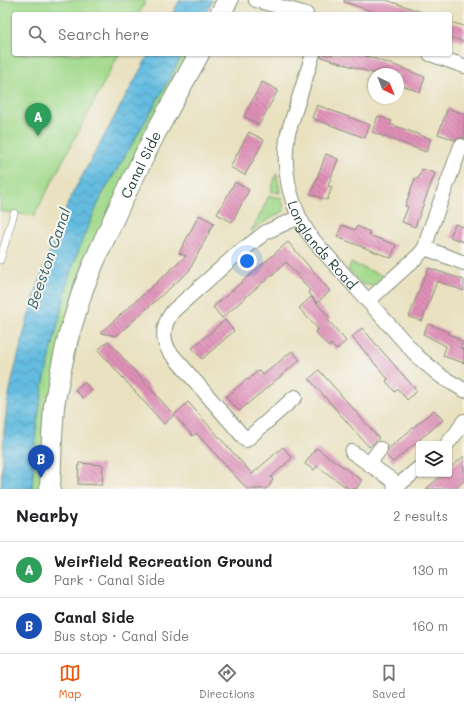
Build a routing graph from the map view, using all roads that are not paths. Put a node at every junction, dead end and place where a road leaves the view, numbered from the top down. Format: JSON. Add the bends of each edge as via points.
{"nodes":[{"id":1,"x":228,"y":0,"type":"edge"},
{"id":2,"x":256,"y":0,"type":"edge"},
{"id":3,"x":221,"y":12,"type":"edge"},
{"id":4,"x":299,"y":12,"type":"edge"},
{"id":5,"x":198,"y":56,"type":"edge"},
{"id":6,"x":312,"y":56,"type":"edge"},
{"id":7,"x":436,"y":56,"type":"edge"},
{"id":8,"x":464,"y":66,"type":"edge"},
{"id":9,"x":461,"y":146,"type":"dead end"},
{"id":10,"x":14,"y":213,"type":"dead end"},
{"id":11,"x":299,"y":217,"type":"junction"},
{"id":12,"x":425,"y":248,"type":"junction"},
{"id":13,"x":0,"y":260,"type":"edge"},
{"id":14,"x":464,"y":263,"type":"edge"},
{"id":15,"x":368,"y":301,"type":"junction"},
{"id":16,"x":464,"y":390,"type":"edge"},
{"id":17,"x":295,"y":397,"type":"dead end"},
{"id":18,"x":464,"y":421,"type":"edge"},
{"id":19,"x":450,"y":441,"type":"edge"},
{"id":20,"x":380,"y":449,"type":"dead end"},
{"id":21,"x":352,"y":452,"type":"dead end"},
{"id":22,"x":369,"y":464,"type":"junction"},
{"id":23,"x":416,"y":471,"type":"edge"},
{"id":24,"x":397,"y":487,"type":"edge"},
{"id":25,"x":50,"y":489,"type":"edge"}],
"edges":[{"from":1,"to":3,"type":"street"},
{"from":2,"to":4,"type":"street"},
{"from":5,"to":25,"type":"street","name":"Canal Side","via":[[152,140],[83,289],[68,338],[54,406]]},
{"from":6,"to":11,"type":"street","name":"Longlands Road","via":[[286,140],[290,192]]},
{"from":7,"to":8,"type":"street"},
{"from":9,"to":12,"type":"street"},
{"from":10,"to":13,"type":"lane"},
{"from":11,"to":15,"type":"street","name":"Longlands Road","via":[[310,236]]},
{"from":11,"to":17,"type":"street","via":[[266,232],[237,254],[173,311],[166,321],[163,333],[169,351],[246,440]]},
{"from":12,"to":14,"type":"street"},
{"from":12,"to":15,"type":"street"},
{"from":15,"to":16,"type":"street","name":"Longlands Road","via":[[418,357],[442,377]]},
{"from":18,"to":19,"type":"street"},
{"from":20,"to":22,"type":"street"},
{"from":21,"to":22,"type":"street"},
{"from":22,"to":24,"type":"street"},
{"from":23,"to":24,"type":"street"}]}
